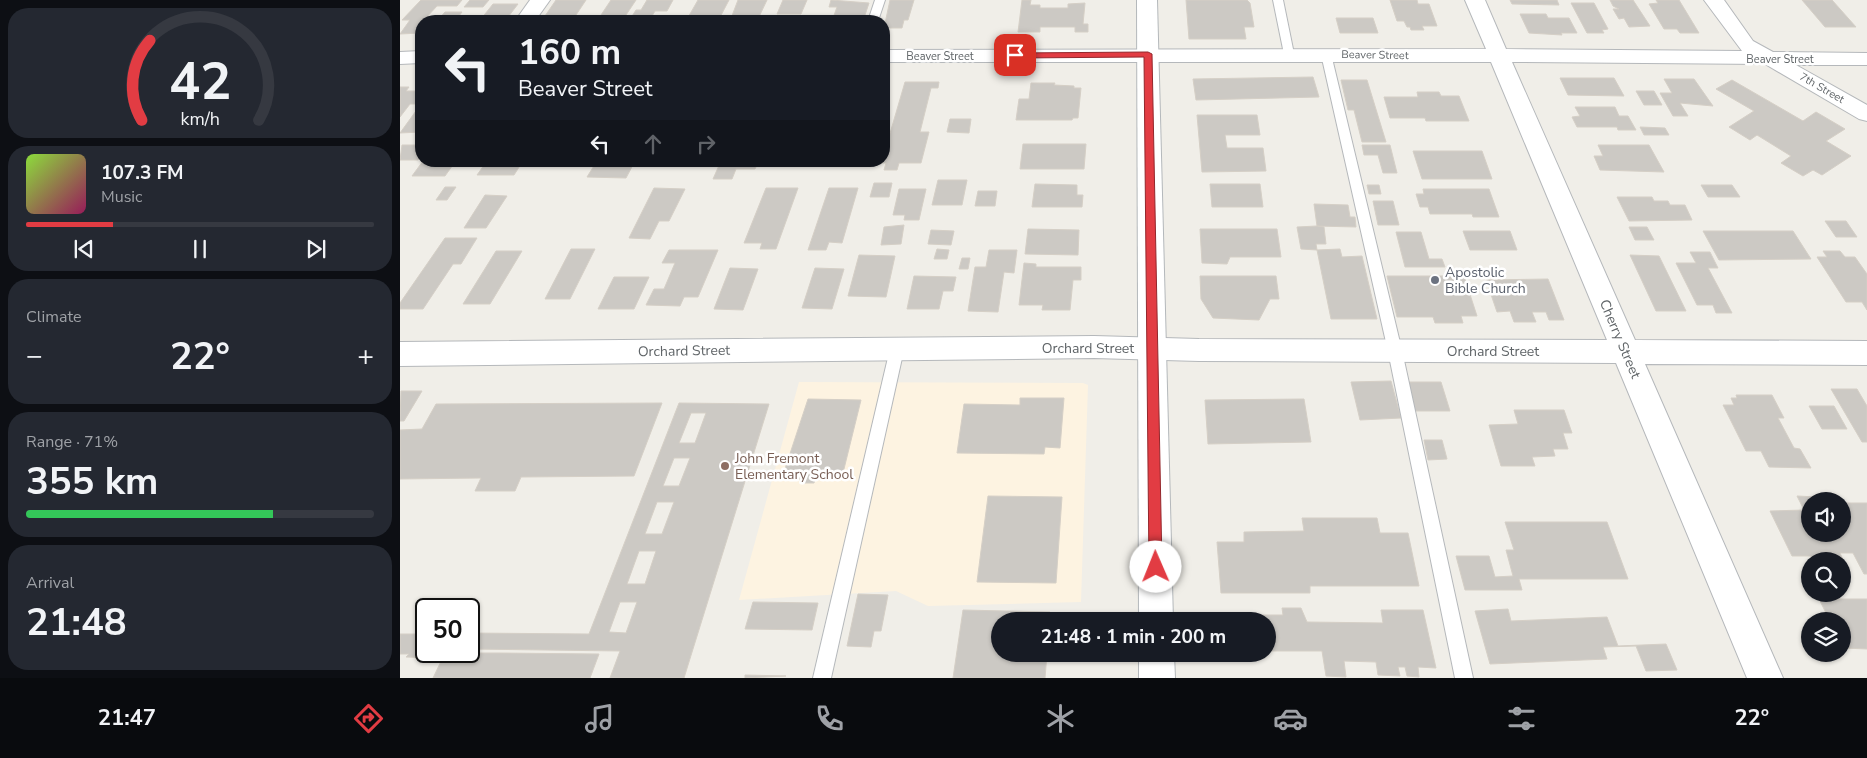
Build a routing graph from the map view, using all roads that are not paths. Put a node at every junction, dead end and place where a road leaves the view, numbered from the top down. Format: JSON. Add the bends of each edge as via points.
{"nodes":[{"id":1,"x":540,"y":0,"type":"edge"},
{"id":2,"x":880,"y":0,"type":"edge"},
{"id":3,"x":1147,"y":0,"type":"edge"},
{"id":4,"x":1278,"y":0,"type":"edge"},
{"id":5,"x":1475,"y":0,"type":"edge"},
{"id":6,"x":1714,"y":0,"type":"edge"},
{"id":7,"x":529,"y":15,"type":"edge"},
{"id":8,"x":875,"y":15,"type":"edge"},
{"id":9,"x":1148,"y":54,"type":"junction"},
{"id":10,"x":1289,"y":54,"type":"junction"},
{"id":11,"x":1326,"y":54,"type":"junction"},
{"id":12,"x":890,"y":56,"type":"edge"},
{"id":13,"x":1499,"y":56,"type":"junction"},
{"id":14,"x":415,"y":57,"type":"edge"},
{"id":15,"x":400,"y":58,"type":"edge"},
{"id":16,"x":1771,"y":59,"type":"junction"},
{"id":17,"x":1867,"y":59,"type":"edge"},
{"id":18,"x":1865,"y":110,"type":"edge"},
{"id":19,"x":1152,"y":348,"type":"junction"},
{"id":20,"x":897,"y":349,"type":"junction"},
{"id":21,"x":1395,"y":351,"type":"junction"},
{"id":22,"x":1626,"y":352,"type":"junction"},
{"id":23,"x":1867,"y":353,"type":"edge"},
{"id":24,"x":400,"y":354,"type":"edge"},
{"id":25,"x":1156,"y":612,"type":"edge"},
{"id":26,"x":1157,"y":662,"type":"edge"},
{"id":27,"x":822,"y":678,"type":"edge"},
{"id":28,"x":1157,"y":678,"type":"edge"},
{"id":29,"x":1464,"y":678,"type":"edge"},
{"id":30,"x":1765,"y":678,"type":"edge"}],
"edges":[{"from":1,"to":7,"type":"street"},
{"from":2,"to":8,"type":"lane"},
{"from":3,"to":9,"type":"street"},
{"from":4,"to":10,"type":"lane"},
{"from":5,"to":13,"type":"street","name":"Cherry Street"},
{"from":6,"to":16,"type":"street","name":"7th Street","via":[[1746,45]]},
{"from":9,"to":10,"type":"street","name":"Beaver Street"},
{"from":9,"to":12,"type":"street","name":"Beaver Street"},
{"from":9,"to":19,"type":"street"},
{"from":10,"to":11,"type":"street","name":"Beaver Street"},
{"from":11,"to":13,"type":"street","name":"Beaver Street"},
{"from":11,"to":21,"type":"lane"},
{"from":13,"to":16,"type":"street","name":"Beaver Street"},
{"from":13,"to":22,"type":"street","name":"Cherry Street"},
{"from":14,"to":15,"type":"street"},
{"from":16,"to":17,"type":"street","name":"Beaver Street"},
{"from":16,"to":18,"type":"street","name":"7th Street"},
{"from":19,"to":20,"type":"street","name":"Orchard Street"},
{"from":19,"to":21,"type":"street","name":"Orchard Street"},
{"from":19,"to":25,"type":"street"},
{"from":20,"to":24,"type":"street","name":"Orchard Street"},
{"from":20,"to":27,"type":"lane"},
{"from":21,"to":22,"type":"street","name":"Orchard Street"},
{"from":21,"to":29,"type":"lane"},
{"from":22,"to":23,"type":"street","name":"Orchard Street"},
{"from":22,"to":30,"type":"street","name":"Cherry Street"},
{"from":26,"to":28,"type":"street"}]}
